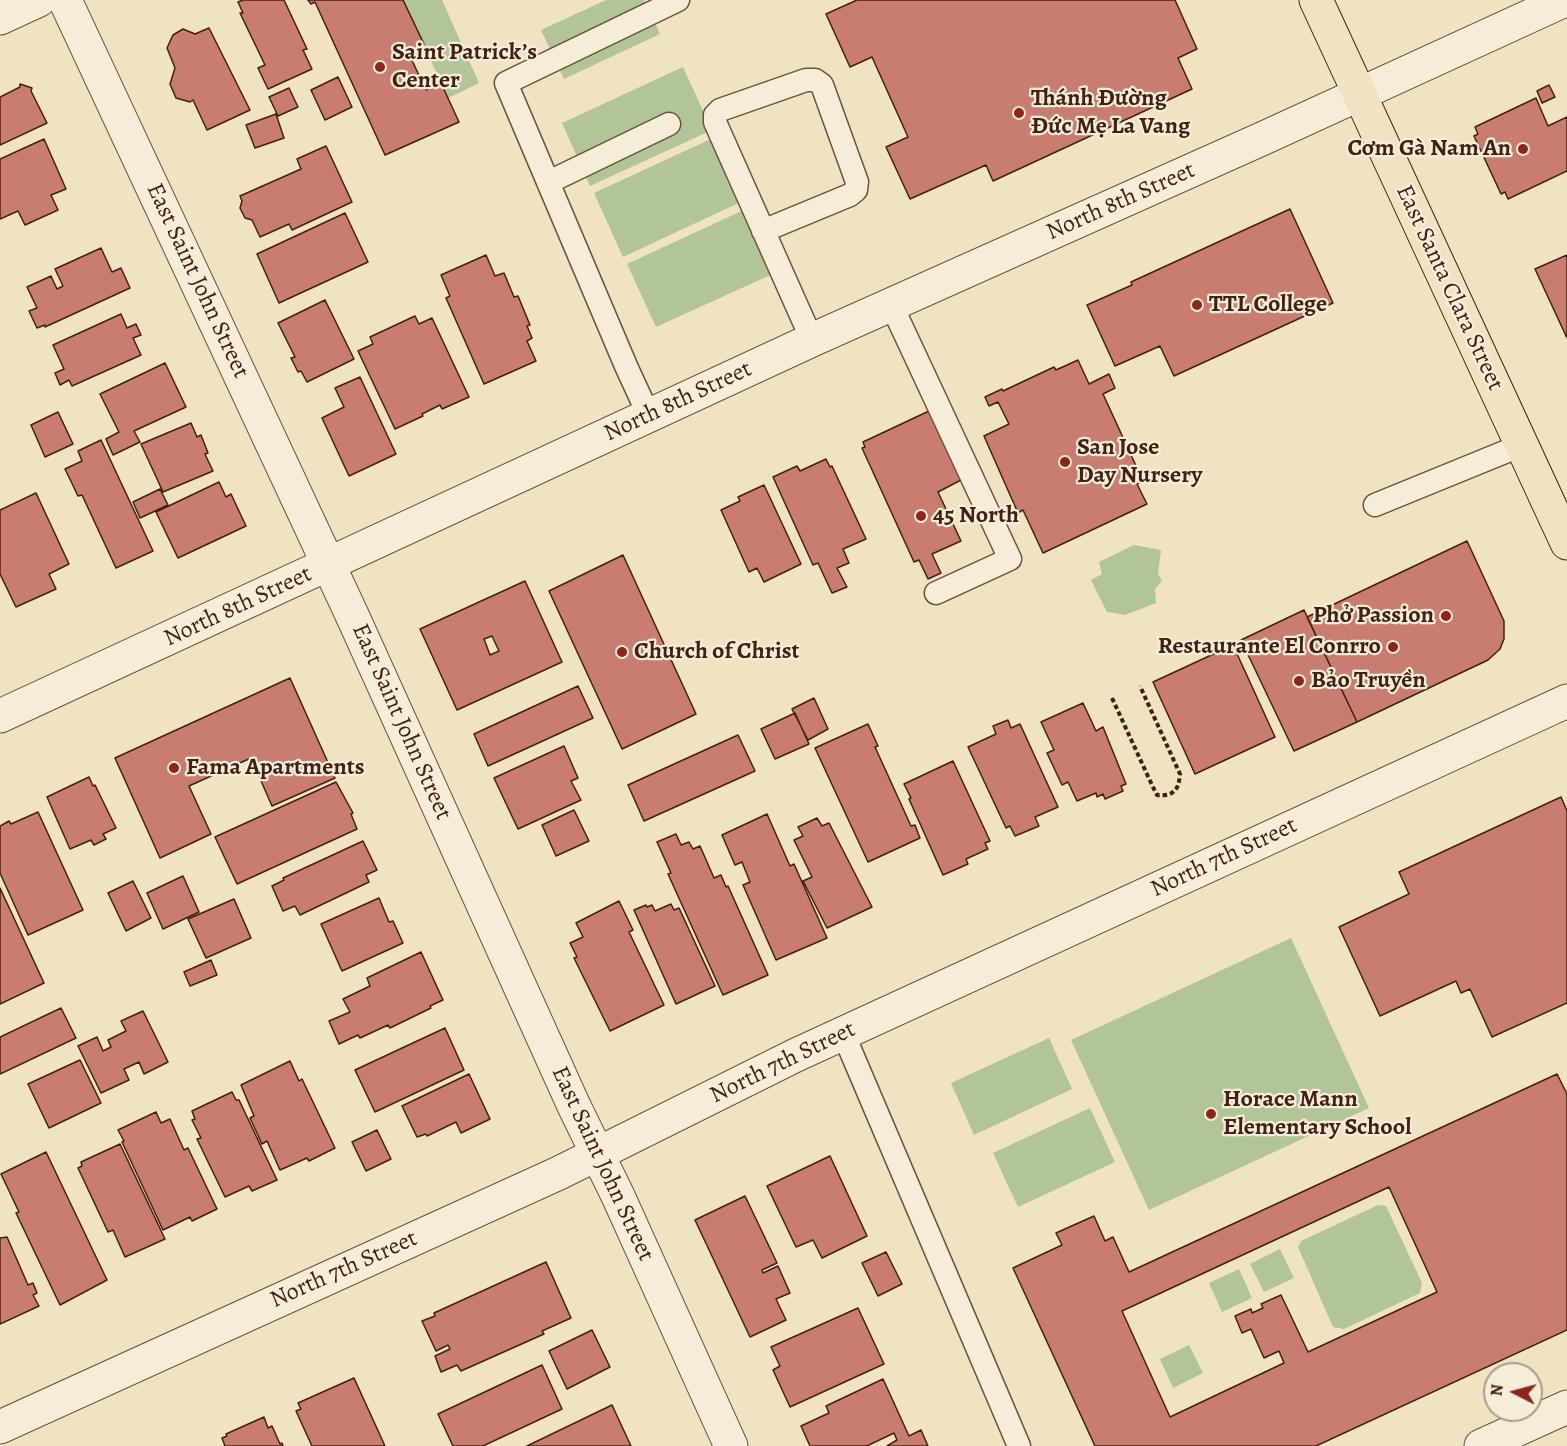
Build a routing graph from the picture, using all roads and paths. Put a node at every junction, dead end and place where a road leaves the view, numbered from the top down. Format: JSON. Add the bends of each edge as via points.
{"nodes":[{"id":1,"x":39,"y":0,"type":"edge"},
{"id":2,"x":65,"y":0,"type":"edge"},
{"id":3,"x":678,"y":0,"type":"edge"},
{"id":4,"x":1316,"y":0,"type":"edge"},
{"id":5,"x":1565,"y":0,"type":"edge"},
{"id":6,"x":0,"y":18,"type":"edge"},
{"id":7,"x":1359,"y":94,"type":"junction"},
{"id":8,"x":669,"y":124,"type":"dead end"},
{"id":9,"x":549,"y":182,"type":"junction"},
{"id":10,"x":763,"y":231,"type":"junction"},
{"id":11,"x":891,"y":304,"type":"junction"},
{"id":12,"x":812,"y":340,"type":"junction"},
{"id":13,"x":649,"y":416,"type":"junction"},
{"id":14,"x":1522,"y":445,"type":"junction"},
{"id":15,"x":1375,"y":505,"type":"dead end"},
{"id":16,"x":1567,"y":543,"type":"edge"},
{"id":17,"x":329,"y":565,"type":"junction"},
{"id":18,"x":936,"y":593,"type":"dead end"},
{"id":19,"x":1140,"y":686,"type":"dead end"},
{"id":20,"x":1112,"y":698,"type":"dead end"},
{"id":21,"x":1567,"y":701,"type":"edge"},
{"id":22,"x":0,"y":716,"type":"edge"},
{"id":23,"x":843,"y":1033,"type":"junction"},
{"id":24,"x":597,"y":1154,"type":"junction"},
{"id":25,"x":1567,"y":1407,"type":"edge"},
{"id":26,"x":0,"y":1427,"type":"edge"},
{"id":27,"x":731,"y":1446,"type":"edge"},
{"id":28,"x":1019,"y":1446,"type":"edge"},
{"id":29,"x":1481,"y":1446,"type":"edge"}],
"edges":[{"from":1,"to":6,"type":"street"},
{"from":2,"to":17,"type":"street","name":"East Saint John Street"},
{"from":3,"to":9,"type":"lane","via":[[506,83]]},
{"from":4,"to":7,"type":"main road","name":"East Santa Clara Street"},
{"from":5,"to":7,"type":"street","name":"North 8th Street"},
{"from":7,"to":11,"type":"street","name":"North 8th Street"},
{"from":7,"to":14,"type":"main road","name":"East Santa Clara Street"},
{"from":8,"to":9,"type":"lane"},
{"from":9,"to":13,"type":"lane"},
{"from":10,"to":10,"type":"lane","via":[[856,190],[857,182],[822,86],[815,80],[720,110],[715,115]]},
{"from":10,"to":12,"type":"lane"},
{"from":11,"to":12,"type":"street","name":"North 8th Street"},
{"from":11,"to":18,"type":"lane","via":[[1010,559]]},
{"from":12,"to":13,"type":"street","name":"North 8th Street"},
{"from":13,"to":17,"type":"street","name":"North 8th Street"},
{"from":14,"to":15,"type":"lane"},
{"from":14,"to":16,"type":"main road","name":"East Santa Clara Street"},
{"from":17,"to":22,"type":"street","name":"North 8th Street"},
{"from":17,"to":24,"type":"street","name":"East Saint John Street"},
{"from":19,"to":20,"type":"path","via":[[1180,774],[1176,791],[1167,796],[1157,795]]},
{"from":21,"to":23,"type":"street","name":"North 7th Street"},
{"from":23,"to":24,"type":"street","name":"North 7th Street"},
{"from":23,"to":28,"type":"lane"},
{"from":24,"to":26,"type":"street","name":"North 7th Street"},
{"from":24,"to":27,"type":"street","name":"East Saint John Street"},
{"from":25,"to":29,"type":"street"}]}
